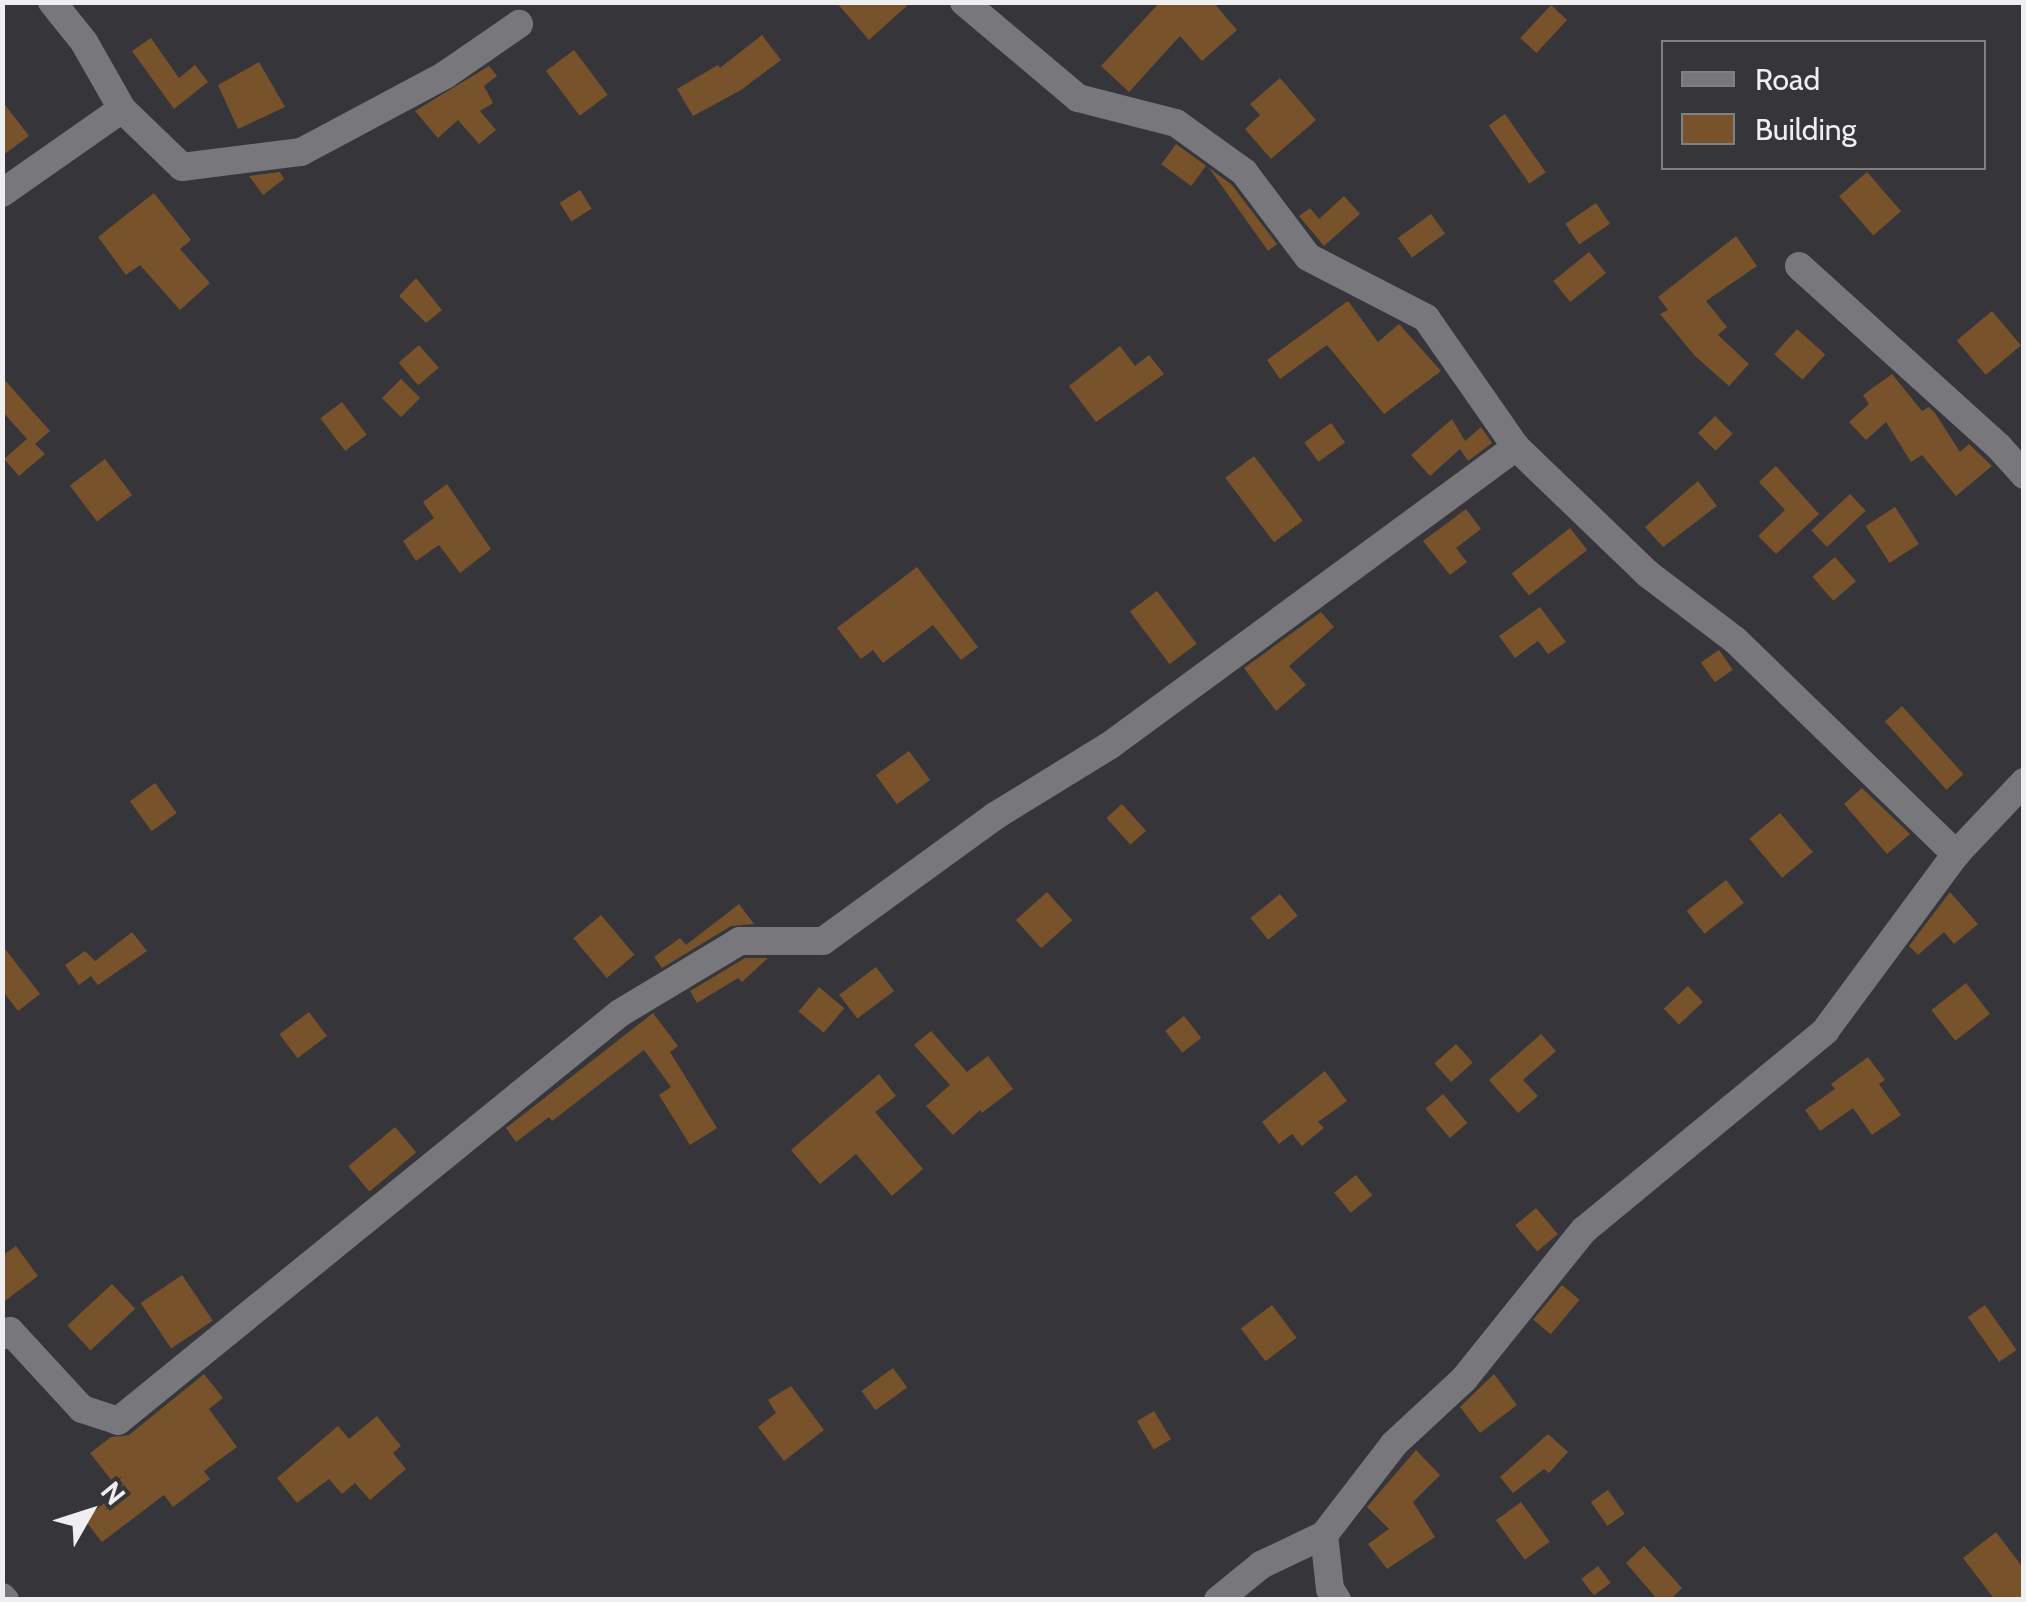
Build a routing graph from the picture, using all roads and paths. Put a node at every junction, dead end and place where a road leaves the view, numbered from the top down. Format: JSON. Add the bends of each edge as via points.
{"nodes":[{"id":1,"x":52,"y":2,"type":"edge"},
{"id":2,"x":964,"y":2,"type":"edge"},
{"id":3,"x":518,"y":24,"type":"dead end"},
{"id":4,"x":122,"y":110,"type":"junction"},
{"id":5,"x":2,"y":193,"type":"edge"},
{"id":6,"x":1799,"y":266,"type":"dead end"},
{"id":7,"x":1516,"y":447,"type":"junction"},
{"id":8,"x":2024,"y":475,"type":"edge"},
{"id":9,"x":2024,"y":782,"type":"edge"},
{"id":10,"x":1956,"y":854,"type":"junction"},
{"id":11,"x":2,"y":1336,"type":"edge"},
{"id":12,"x":1324,"y":1535,"type":"junction"},
{"id":13,"x":1218,"y":1600,"type":"edge"},
{"id":14,"x":1336,"y":1600,"type":"edge"}],
"edges":[{"from":1,"to":4,"type":"street","via":[[84,42]]},
{"from":2,"to":7,"type":"street","via":[[1078,98],[1176,124],[1244,172],[1308,257],[1426,318]]},
{"from":3,"to":4,"type":"street","via":[[445,75],[302,152],[182,167]]},
{"from":4,"to":5,"type":"street"},
{"from":6,"to":8,"type":"street"},
{"from":7,"to":10,"type":"street","via":[[1648,574],[1735,640]]},
{"from":7,"to":11,"type":"street","via":[[1109,746],[995,816],[824,941],[740,941],[620,1013],[118,1421],[82,1410],[10,1331]]},
{"from":9,"to":10,"type":"street"},
{"from":10,"to":12,"type":"street","via":[[1825,1031],[1584,1230],[1464,1379],[1394,1444]]},
{"from":12,"to":13,"type":"street","via":[[1261,1565]]},
{"from":12,"to":14,"type":"street"}]}
